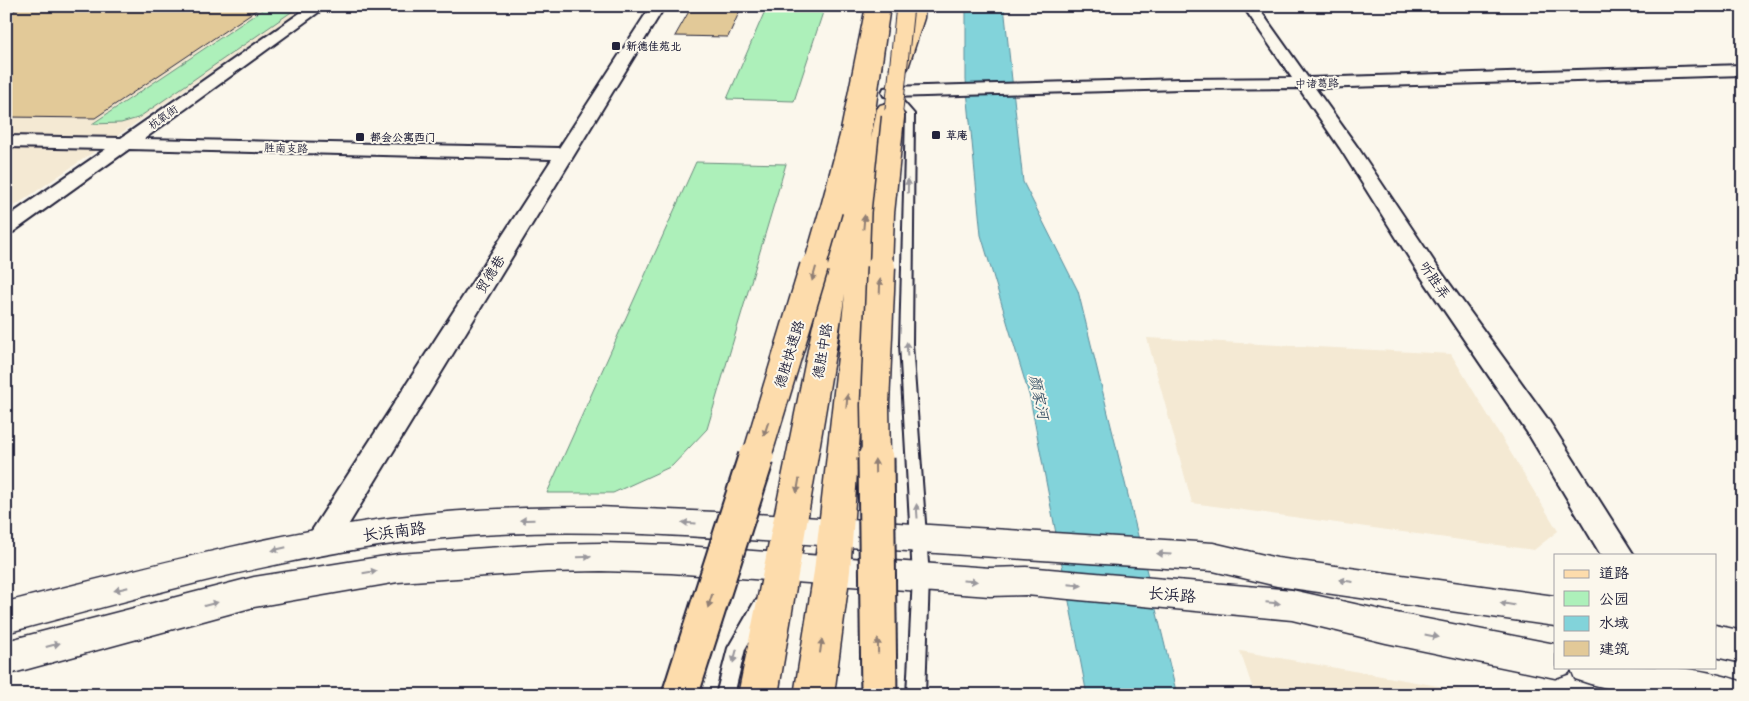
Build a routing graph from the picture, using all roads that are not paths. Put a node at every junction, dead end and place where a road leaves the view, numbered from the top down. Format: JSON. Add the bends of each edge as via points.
{"nodes":[{"id":1,"x":320,"y":6,"type":"edge"},
{"id":2,"x":658,"y":6,"type":"edge"},
{"id":3,"x":874,"y":6,"type":"edge"},
{"id":4,"x":1250,"y":6,"type":"edge"},
{"id":5,"x":904,"y":10,"type":"edge"},
{"id":6,"x":848,"y":60,"type":"dead end"},
{"id":7,"x":1743,"y":70,"type":"edge"},
{"id":8,"x":1305,"y":84,"type":"junction"},
{"id":9,"x":857,"y":92,"type":"junction"},
{"id":10,"x":890,"y":92,"type":"junction"},
{"id":11,"x":6,"y":141,"type":"edge"},
{"id":12,"x":124,"y":144,"type":"junction"},
{"id":13,"x":565,"y":154,"type":"junction"},
{"id":14,"x":6,"y":228,"type":"edge"},
{"id":15,"x":790,"y":530,"type":"junction"},
{"id":16,"x":835,"y":533,"type":"junction"},
{"id":17,"x":919,"y":539,"type":"junction"},
{"id":18,"x":322,"y":541,"type":"junction"},
{"id":19,"x":1617,"y":554,"type":"edge"},
{"id":20,"x":784,"y":567,"type":"junction"},
{"id":21,"x":832,"y":571,"type":"junction"},
{"id":22,"x":921,"y":577,"type":"junction"},
{"id":23,"x":1554,"y":611,"type":"edge"},
{"id":24,"x":6,"y":618,"type":"edge"},
{"id":25,"x":1716,"y":641,"type":"edge"},
{"id":26,"x":1743,"y":647,"type":"edge"},
{"id":27,"x":6,"y":658,"type":"edge"},
{"id":28,"x":1554,"y":661,"type":"edge"},
{"id":29,"x":1594,"y":668,"type":"edge"},
{"id":30,"x":680,"y":695,"type":"edge"},
{"id":31,"x":725,"y":695,"type":"edge"},
{"id":32,"x":758,"y":695,"type":"edge"},
{"id":33,"x":814,"y":695,"type":"edge"},
{"id":34,"x":879,"y":695,"type":"edge"},
{"id":35,"x":916,"y":695,"type":"edge"},
{"id":36,"x":1730,"y":695,"type":"edge"}],
"edges":[{"from":1,"to":12,"type":"street","name":"杭氧街"},
{"from":2,"to":13,"type":"street","name":"贸德巷"},
{"from":3,"to":9,"type":"main road","name":"德胜快速路"},
{"from":4,"to":8,"type":"street","name":"听胜弄"},
{"from":5,"to":10,"type":"main road","name":"德胜中路","via":[[916,18]]},
{"from":5,"to":15,"type":"main road","name":"德胜中路","one_way":true,"via":[[869,93]]},
{"from":34,"to":5,"type":"main road","one_way":true,"bridge":true,"via":[[874,405],[883,213]]},
{"from":6,"to":9,"type":"main road"},
{"from":7,"to":8,"type":"street","name":"中诸葛路"},
{"from":8,"to":10,"type":"street","name":"中诸葛路"},
{"from":8,"to":19,"type":"street","name":"听胜弄","via":[[1429,272],[1539,428]]},
{"from":9,"to":30,"type":"main road","name":"德胜快速路","one_way":true,"bridge":true,"via":[[850,135],[813,277]]},
{"from":16,"to":10,"type":"main road","name":"德胜中路","one_way":true,"via":[[865,212]]},
{"from":17,"to":10,"type":"lane","one_way":true,"via":[[906,344],[910,114]]},
{"from":11,"to":12,"type":"street","name":"胜南支路"},
{"from":12,"to":13,"type":"street","name":"胜南支路"},
{"from":12,"to":14,"type":"street","name":"杭氧街"},
{"from":13,"to":18,"type":"street","name":"贸德巷"},
{"from":15,"to":16,"type":"main road"},
{"from":15,"to":18,"type":"main road","name":"长浜南路","one_way":true,"via":[[672,522],[534,520],[454,524]]},
{"from":15,"to":20,"type":"main road","name":"德胜中路"},
{"from":16,"to":17,"type":"main road"},
{"from":16,"to":21,"type":"main road","name":"德胜中路"},
{"from":17,"to":22,"type":"lane"},
{"from":23,"to":17,"type":"main road","one_way":true,"via":[[1277,572],[1213,557]]},
{"from":18,"to":24,"type":"main road","name":"长浜南路","one_way":true},
{"from":20,"to":21,"type":"main road","name":"长浜路"},
{"from":27,"to":20,"type":"main road","one_way":true,"via":[[254,592],[398,568],[592,557]]},
{"from":20,"to":31,"type":"lane","one_way":true,"via":[[737,648]]},
{"from":20,"to":32,"type":"main road","name":"德胜中路"},
{"from":21,"to":22,"type":"main road","name":"长浜路"},
{"from":33,"to":21,"type":"main road","name":"德胜中路","one_way":true},
{"from":22,"to":28,"type":"main road","name":"长浜路","one_way":true,"via":[[1026,581],[1292,605]]},
{"from":22,"to":35,"type":"lane"},
{"from":25,"to":26,"type":"main road"},
{"from":29,"to":36,"type":"main road"}]}
